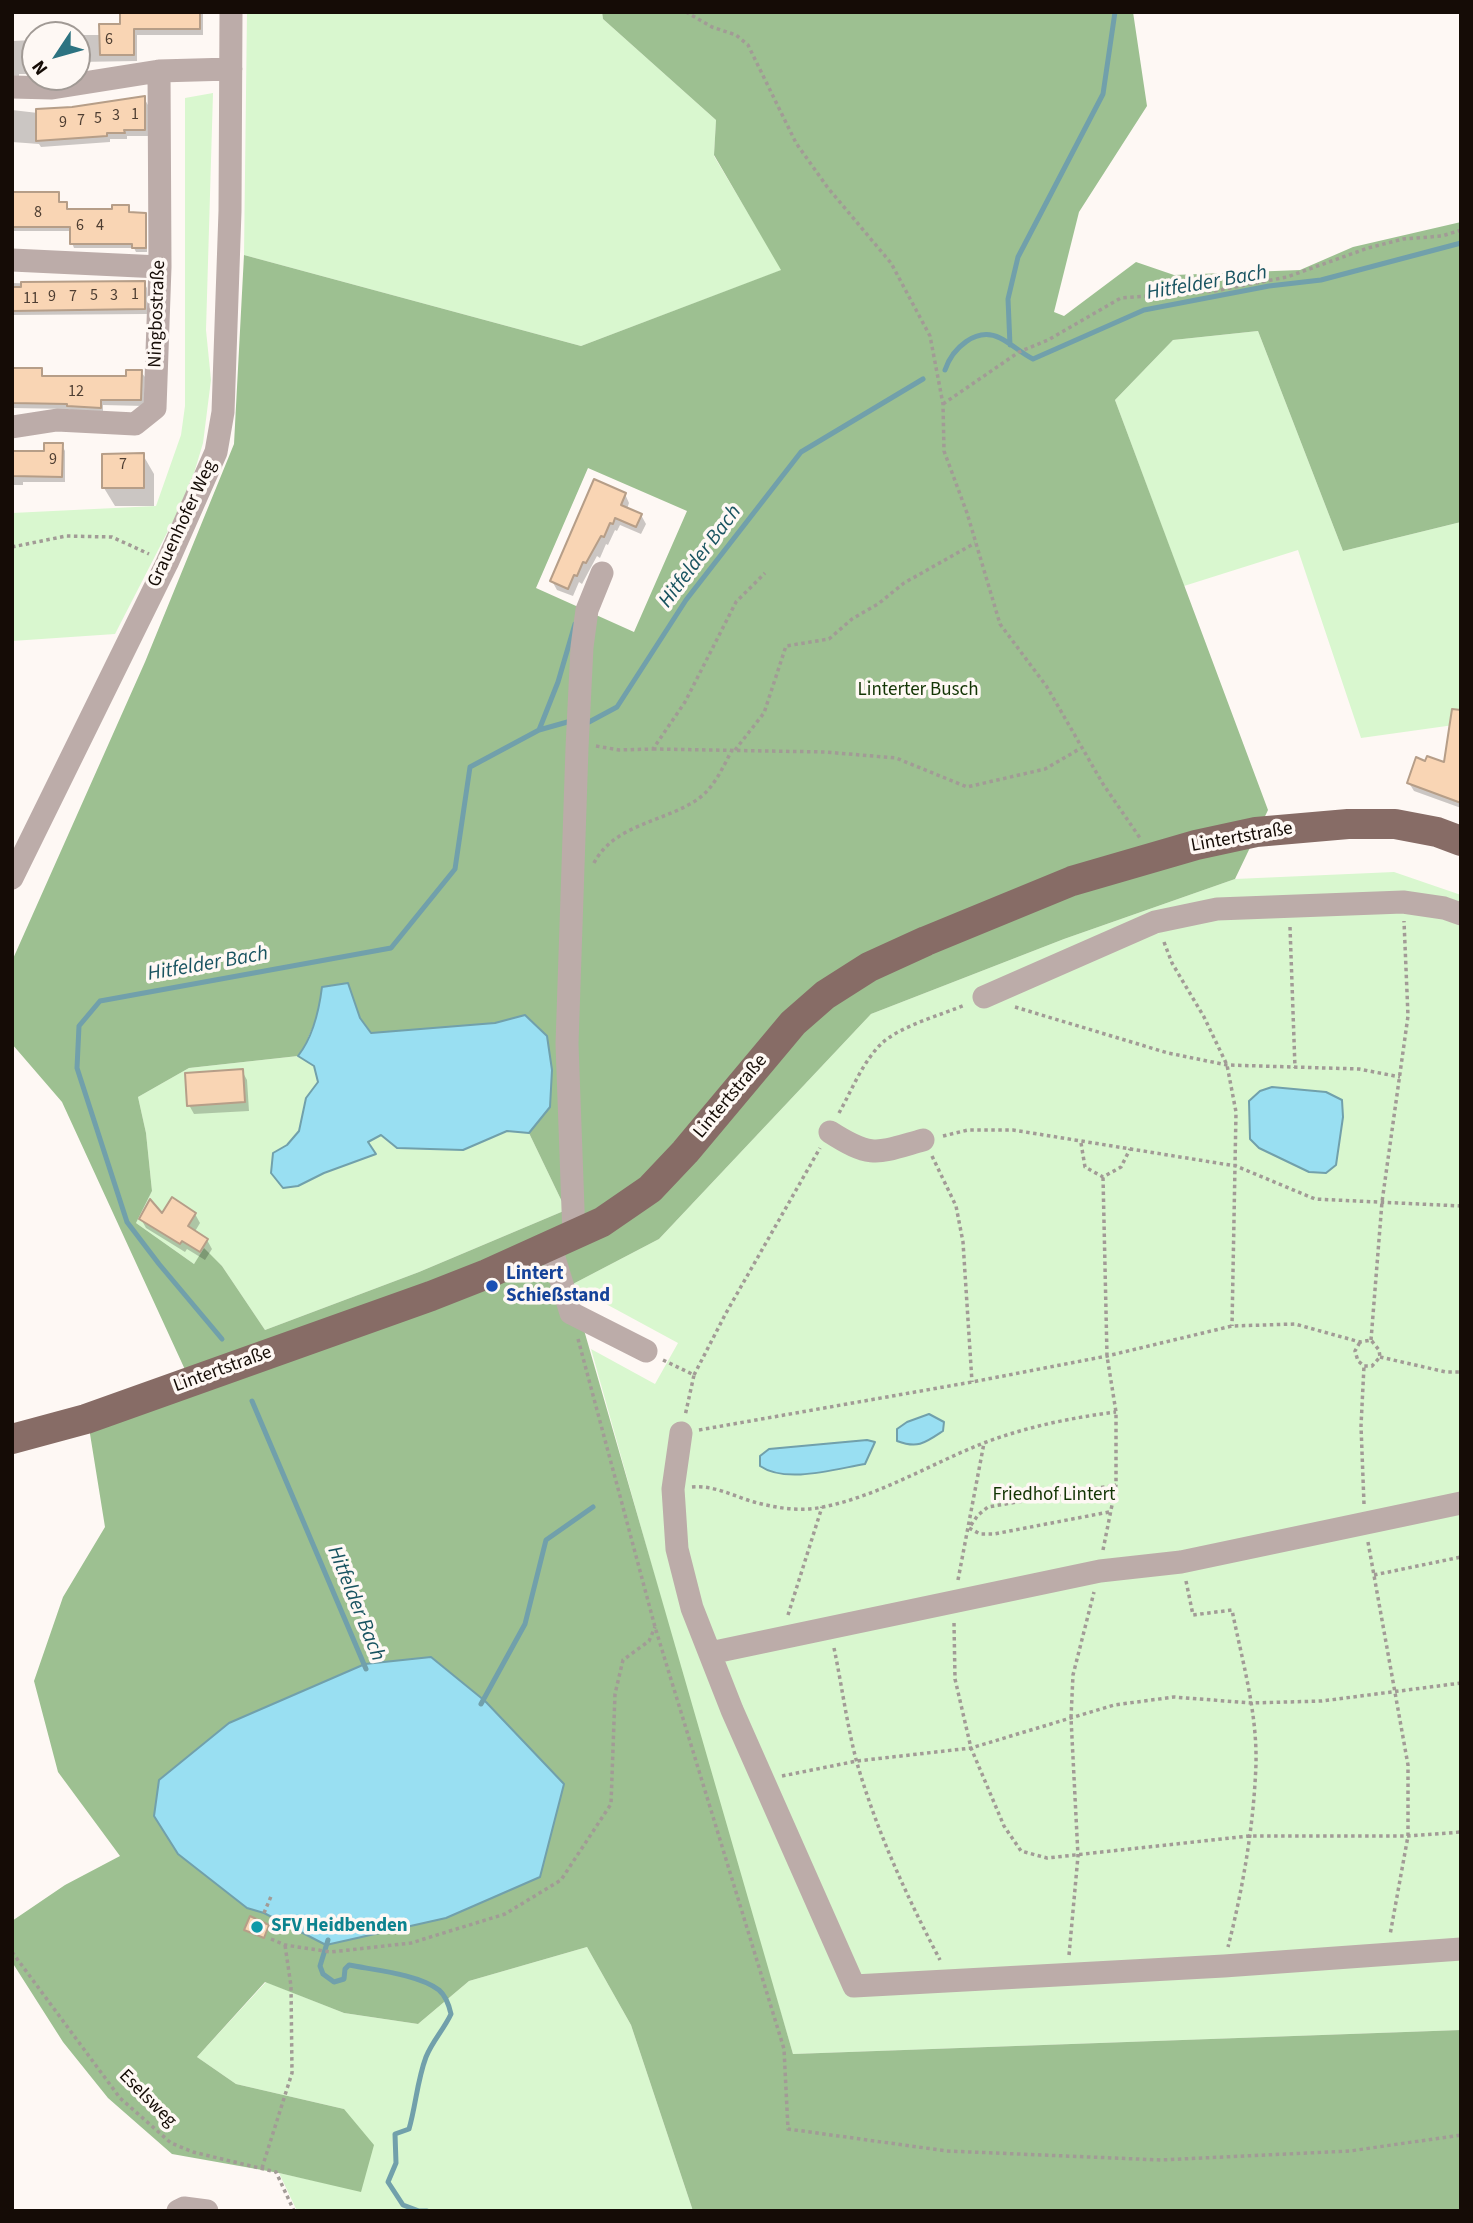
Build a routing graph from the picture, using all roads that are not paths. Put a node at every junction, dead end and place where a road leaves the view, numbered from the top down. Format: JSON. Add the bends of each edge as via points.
{"nodes":[{"id":1,"x":231,"y":12,"type":"edge"},
{"id":2,"x":231,"y":69,"type":"junction"},
{"id":3,"x":159,"y":71,"type":"junction"},
{"id":4,"x":12,"y":87,"type":"edge"},
{"id":5,"x":12,"y":260,"type":"edge"},
{"id":6,"x":160,"y":267,"type":"junction"},
{"id":7,"x":12,"y":427,"type":"edge"},
{"id":8,"x":602,"y":573,"type":"dead end"},
{"id":9,"x":1461,"y":841,"type":"edge"},
{"id":10,"x":12,"y":878,"type":"edge"},
{"id":11,"x":1461,"y":915,"type":"edge"},
{"id":12,"x":984,"y":997,"type":"road end"},
{"id":13,"x":830,"y":1132,"type":"road end"},
{"id":14,"x":923,"y":1140,"type":"road end"},
{"id":15,"x":562,"y":1241,"type":"junction"},
{"id":16,"x":646,"y":1351,"type":"road end"},
{"id":17,"x":681,"y":1433,"type":"road end"},
{"id":18,"x":12,"y":1439,"type":"edge"},
{"id":19,"x":1461,"y":1503,"type":"edge"},
{"id":20,"x":710,"y":1653,"type":"junction"},
{"id":21,"x":1461,"y":1949,"type":"edge"},
{"id":22,"x":178,"y":2211,"type":"edge"},
{"id":23,"x":207,"y":2211,"type":"edge"}],
"edges":[{"from":1,"to":2,"type":"street","name":"Grauenhofer Weg"},
{"from":2,"to":3,"type":"street"},
{"from":2,"to":10,"type":"street","name":"Grauenhofer Weg","via":[[223,412],[216,452]]},
{"from":3,"to":4,"type":"street","via":[[52,88]]},
{"from":3,"to":6,"type":"street","name":"Ningbostraße"},
{"from":5,"to":6,"type":"street"},
{"from":6,"to":7,"type":"street","name":"Ningbostraße","via":[[155,408],[135,424],[57,420]]},
{"from":8,"to":15,"type":"street","via":[[587,610],[582,647]]},
{"from":9,"to":15,"type":"main road","name":"Lintertstraße","via":[[1395,824],[1256,832],[1072,881],[926,941],[869,967],[825,995],[793,1023],[650,1189],[602,1222]]},
{"from":11,"to":12,"type":"street","via":[[1403,902],[1217,909],[1155,922]]},
{"from":13,"to":14,"type":"street","via":[[855,1148],[878,1153]]},
{"from":15,"to":16,"type":"street","via":[[571,1313]]},
{"from":15,"to":18,"type":"main road","name":"Lintertstraße","via":[[430,1296],[86,1419]]},
{"from":17,"to":20,"type":"street","via":[[673,1489],[677,1549],[692,1608]]},
{"from":19,"to":20,"type":"street","via":[[1181,1562],[1100,1571]]},
{"from":20,"to":21,"type":"street","via":[[854,1986]]},
{"from":22,"to":23,"type":"street"}]}
